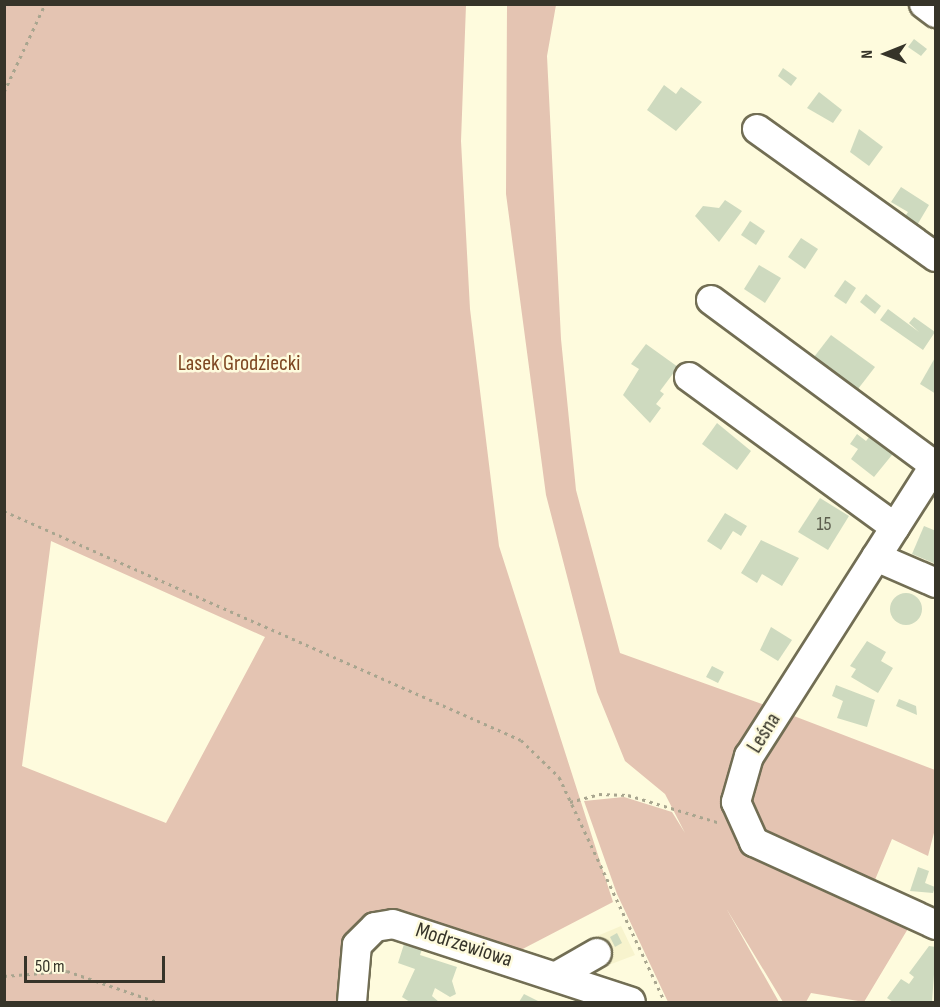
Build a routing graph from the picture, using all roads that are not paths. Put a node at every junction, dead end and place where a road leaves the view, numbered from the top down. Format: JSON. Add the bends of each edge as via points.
{"nodes":[{"id":1,"x":924,"y":4,"type":"edge"},
{"id":2,"x":936,"y":13,"type":"edge"},
{"id":3,"x":757,"y":129,"type":"dead end"},
{"id":4,"x":936,"y":257,"type":"edge"},
{"id":5,"x":711,"y":300,"type":"dead end"},
{"id":6,"x":689,"y":377,"type":"dead end"},
{"id":7,"x":935,"y":464,"type":"edge"},
{"id":8,"x":895,"y":527,"type":"junction"},
{"id":9,"x":876,"y":557,"type":"junction"},
{"id":10,"x":936,"y":583,"type":"edge"},
{"id":11,"x":936,"y":924,"type":"edge"},
{"id":12,"x":597,"y":953,"type":"dead end"},
{"id":13,"x":557,"y":976,"type":"junction"},
{"id":14,"x":352,"y":1002,"type":"edge"},
{"id":15,"x":631,"y":1002,"type":"edge"}],
"edges":[{"from":1,"to":2,"type":"street"},
{"from":3,"to":4,"type":"street"},
{"from":5,"to":7,"type":"street"},
{"from":6,"to":8,"type":"street"},
{"from":7,"to":8,"type":"street","name":"Leśna"},
{"from":8,"to":9,"type":"street","name":"Leśna"},
{"from":9,"to":10,"type":"street"},
{"from":9,"to":11,"type":"street","name":"Leśna","via":[[749,756],[736,802],[754,842]]},
{"from":12,"to":13,"type":"street"},
{"from":13,"to":14,"type":"street","name":"Modrzewiowa","via":[[393,924],[375,927],[357,945]]},
{"from":13,"to":15,"type":"street","name":"Modrzewiowa"}]}
